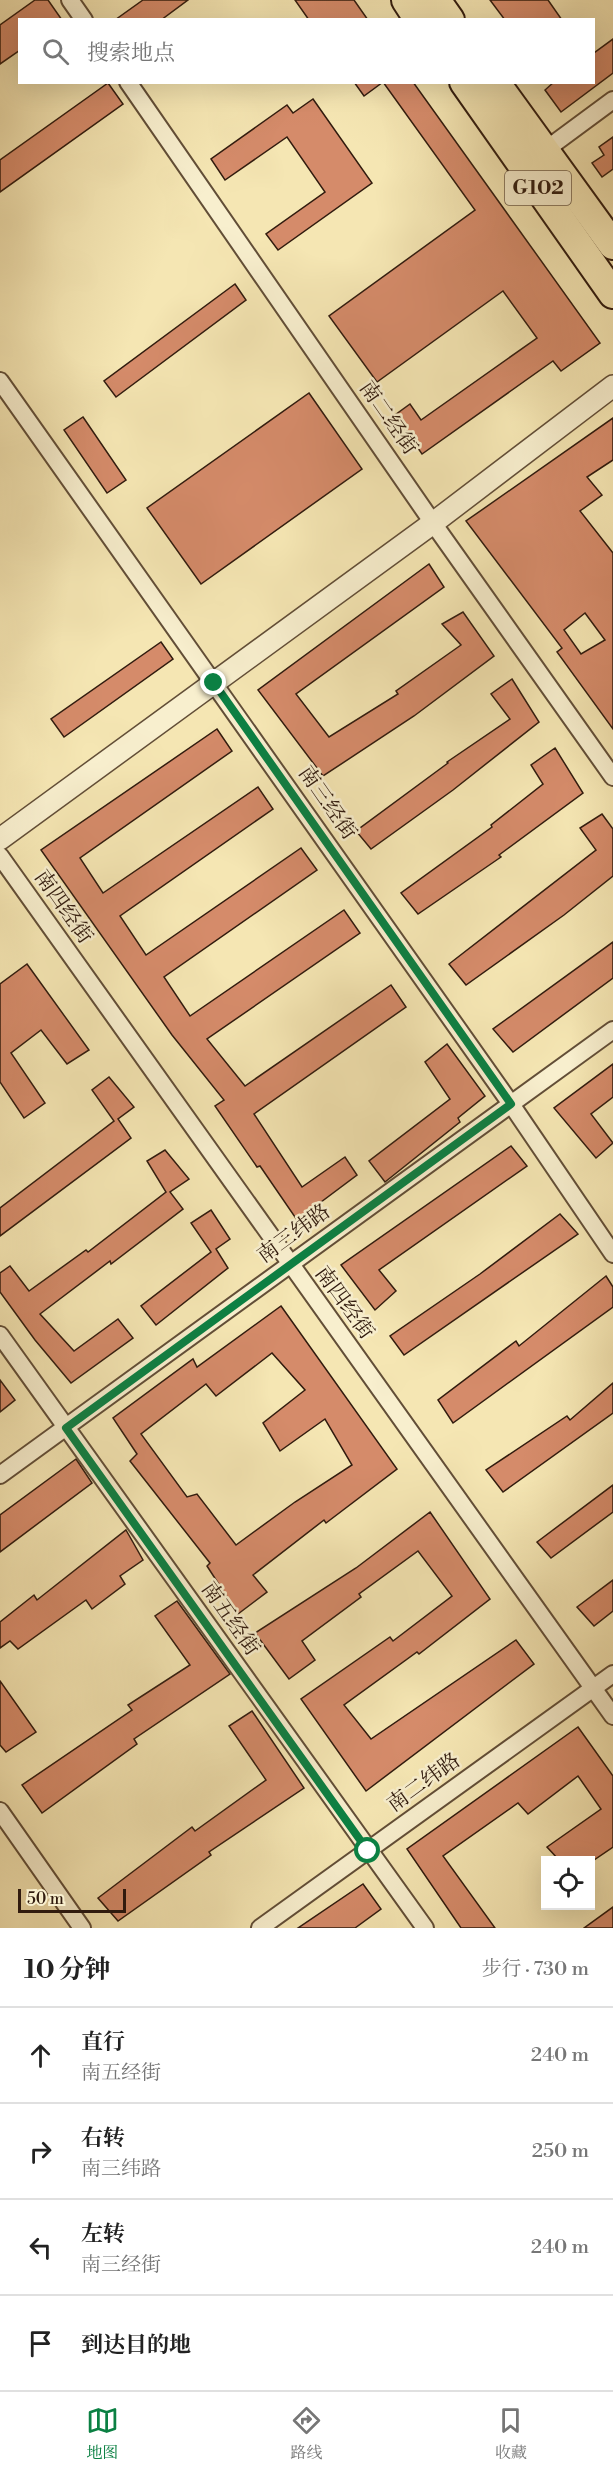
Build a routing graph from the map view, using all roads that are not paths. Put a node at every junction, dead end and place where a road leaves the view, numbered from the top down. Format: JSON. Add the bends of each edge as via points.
{"nodes":[{"id":1,"x":70,"y":0,"type":"edge"},
{"id":2,"x":406,"y":0,"type":"edge"},
{"id":3,"x":436,"y":0,"type":"edge"},
{"id":4,"x":83,"y":18,"type":"edge"},
{"id":5,"x":418,"y":18,"type":"edge"},
{"id":6,"x":449,"y":18,"type":"edge"},
{"id":7,"x":129,"y":84,"type":"edge"},
{"id":8,"x":465,"y":84,"type":"edge"},
{"id":9,"x":496,"y":84,"type":"edge"},
{"id":10,"x":613,"y":100,"type":"edge"},
{"id":11,"x":544,"y":151,"type":"junction"},
{"id":12,"x":613,"y":245,"type":"edge"},
{"id":13,"x":613,"y":294,"type":"edge"},
{"id":14,"x":0,"y":381,"type":"edge"},
{"id":15,"x":613,"y":386,"type":"edge"},
{"id":16,"x":433,"y":523,"type":"junction"},
{"id":17,"x":214,"y":683,"type":"junction"},
{"id":18,"x":613,"y":777,"type":"edge"},
{"id":19,"x":0,"y":839,"type":"edge"},
{"id":20,"x":0,"y":856,"type":"edge"},
{"id":21,"x":613,"y":1030,"type":"edge"},
{"id":22,"x":511,"y":1104,"type":"junction"},
{"id":23,"x":613,"y":1254,"type":"edge"},
{"id":24,"x":290,"y":1265,"type":"junction"},
{"id":25,"x":0,"y":1335,"type":"edge"},
{"id":26,"x":66,"y":1428,"type":"junction"},
{"id":27,"x":0,"y":1474,"type":"edge"},
{"id":28,"x":613,"y":1674,"type":"edge"},
{"id":29,"x":594,"y":1688,"type":"junction"},
{"id":30,"x":613,"y":1716,"type":"edge"},
{"id":31,"x":0,"y":1811,"type":"edge"},
{"id":32,"x":368,"y":1851,"type":"junction"},
{"id":33,"x":82,"y":1928,"type":"edge"},
{"id":34,"x":260,"y":1928,"type":"edge"},
{"id":35,"x":425,"y":1928,"type":"edge"}],
"edges":[{"from":1,"to":4,"type":"street"},
{"from":2,"to":5,"type":"highway"},
{"from":3,"to":6,"type":"highway"},
{"from":7,"to":16,"type":"street","name":"南二经街"},
{"from":8,"to":13,"type":"highway","number":"G102"},
{"from":9,"to":11,"type":"highway","number":"G102"},
{"from":10,"to":11,"type":"street"},
{"from":11,"to":12,"type":"highway","number":"G102"},
{"from":14,"to":17,"type":"street","name":"南三经街"},
{"from":15,"to":16,"type":"street"},
{"from":16,"to":17,"type":"street"},
{"from":16,"to":18,"type":"street","name":"南二经街"},
{"from":17,"to":19,"type":"street"},
{"from":17,"to":22,"type":"street","name":"南三经街"},
{"from":20,"to":24,"type":"street","name":"南四经街"},
{"from":21,"to":22,"type":"street","name":"南三纬路"},
{"from":22,"to":23,"type":"street","name":"南三经街"},
{"from":22,"to":24,"type":"street","name":"南三纬路"},
{"from":24,"to":26,"type":"street","name":"南三纬路"},
{"from":24,"to":29,"type":"street","name":"南四经街"},
{"from":25,"to":26,"type":"street","name":"南五经街"},
{"from":26,"to":27,"type":"street","name":"南三纬路"},
{"from":26,"to":32,"type":"street","name":"南五经街"},
{"from":28,"to":29,"type":"street","name":"南二纬路"},
{"from":29,"to":30,"type":"street","name":"南四经街"},
{"from":29,"to":32,"type":"street","name":"南二纬路"},
{"from":31,"to":33,"type":"street"},
{"from":32,"to":34,"type":"street","name":"南二纬路"},
{"from":32,"to":35,"type":"street","name":"南五经街"}]}
